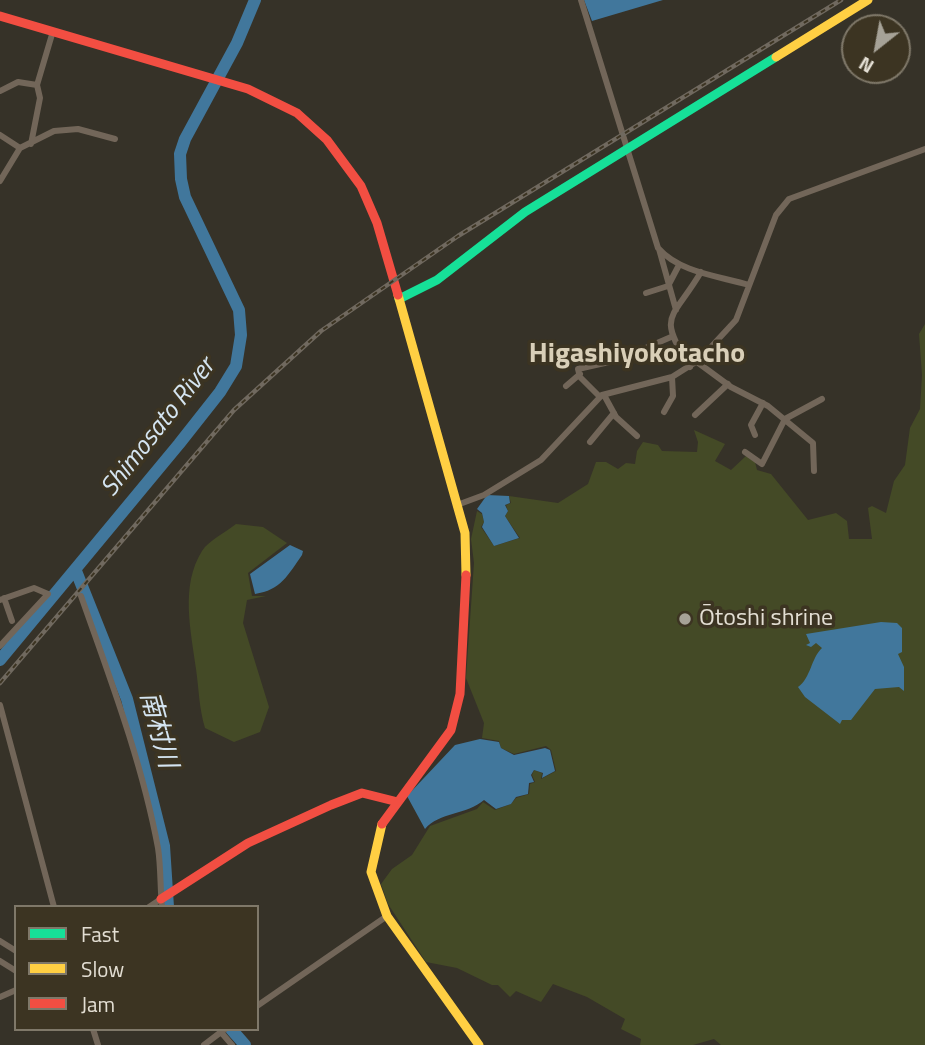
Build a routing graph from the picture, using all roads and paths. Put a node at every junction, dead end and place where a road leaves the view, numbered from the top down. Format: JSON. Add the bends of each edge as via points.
{"nodes":[{"id":1,"x":581,"y":0,"type":"edge"},
{"id":2,"x":868,"y":0,"type":"edge"},
{"id":3,"x":0,"y":16,"type":"edge"},
{"id":4,"x":53,"y":31,"type":"junction"},
{"id":5,"x":37,"y":85,"type":"junction"},
{"id":6,"x":0,"y":91,"type":"edge"},
{"id":7,"x":0,"y":135,"type":"edge"},
{"id":8,"x":115,"y":139,"type":"dead end"},
{"id":9,"x":31,"y":144,"type":"junction"},
{"id":10,"x":20,"y":148,"type":"junction"},
{"id":11,"x":626,"y":149,"type":"junction"},
{"id":12,"x":925,"y":149,"type":"edge"},
{"id":13,"x":0,"y":181,"type":"edge"},
{"id":14,"x":659,"y":249,"type":"junction"},
{"id":15,"x":679,"y":265,"type":"junction"},
{"id":16,"x":701,"y":272,"type":"junction"},
{"id":17,"x":749,"y":285,"type":"junction"},
{"id":18,"x":668,"y":286,"type":"junction"},
{"id":19,"x":646,"y":293,"type":"dead end"},
{"id":20,"x":399,"y":299,"type":"junction"},
{"id":21,"x":676,"y":310,"type":"junction"},
{"id":22,"x":671,"y":337,"type":"junction"},
{"id":23,"x":697,"y":362,"type":"junction"},
{"id":24,"x":690,"y":367,"type":"junction"},
{"id":25,"x":580,"y":374,"type":"junction"},
{"id":26,"x":672,"y":377,"type":"junction"},
{"id":27,"x":728,"y":384,"type":"junction"},
{"id":28,"x":566,"y":386,"type":"dead end"},
{"id":29,"x":602,"y":396,"type":"junction"},
{"id":30,"x":822,"y":399,"type":"dead end"},
{"id":31,"x":763,"y":403,"type":"junction"},
{"id":32,"x":614,"y":412,"type":"junction"},
{"id":33,"x":664,"y":412,"type":"dead end"},
{"id":34,"x":695,"y":415,"type":"dead end"},
{"id":35,"x":785,"y":419,"type":"junction"},
{"id":36,"x":755,"y":435,"type":"dead end"},
{"id":37,"x":637,"y":436,"type":"dead end"},
{"id":38,"x":590,"y":442,"type":"dead end"},
{"id":39,"x":744,"y":452,"type":"dead end"},
{"id":40,"x":814,"y":471,"type":"dead end"},
{"id":41,"x":457,"y":505,"type":"junction"},
{"id":42,"x":81,"y":596,"type":"dead end"},
{"id":43,"x":2,"y":599,"type":"edge"},
{"id":44,"x":12,"y":621,"type":"dead end"},
{"id":45,"x":0,"y":646,"type":"edge"},
{"id":46,"x":0,"y":705,"type":"edge"},
{"id":47,"x":394,"y":802,"type":"junction"},
{"id":48,"x":161,"y":903,"type":"edge"},
{"id":49,"x":53,"y":905,"type":"edge"},
{"id":50,"x":387,"y":916,"type":"junction"},
{"id":51,"x":259,"y":1005,"type":"edge"},
{"id":52,"x":220,"y":1031,"type":"edge"},
{"id":53,"x":204,"y":1045,"type":"edge"},
{"id":54,"x":479,"y":1045,"type":"edge"}],
"edges":[{"from":1,"to":11,"type":"street"},
{"from":2,"to":11,"type":"street"},
{"from":3,"to":4,"type":"street"},
{"from":4,"to":5,"type":"street"},
{"from":4,"to":20,"type":"street","via":[[248,89],[297,113],[340,155],[360,186],[377,223]]},
{"from":5,"to":6,"type":"street","via":[[18,82]]},
{"from":5,"to":9,"type":"street","via":[[40,98]]},
{"from":7,"to":10,"type":"street"},
{"from":8,"to":9,"type":"street","via":[[69,128]]},
{"from":9,"to":10,"type":"street"},
{"from":10,"to":13,"type":"street"},
{"from":11,"to":14,"type":"street"},
{"from":11,"to":20,"type":"street","via":[[493,234],[437,280]]},
{"from":12,"to":17,"type":"street","via":[[789,199],[776,215]]},
{"from":14,"to":15,"type":"street"},
{"from":14,"to":18,"type":"street"},
{"from":15,"to":16,"type":"street"},
{"from":15,"to":18,"type":"street"},
{"from":16,"to":17,"type":"street"},
{"from":16,"to":21,"type":"street"},
{"from":17,"to":23,"type":"street","via":[[736,320]]},
{"from":18,"to":19,"type":"street"},
{"from":18,"to":21,"type":"street"},
{"from":20,"to":41,"type":"street"},
{"from":21,"to":22,"type":"street","via":[[669,319]]},
{"from":22,"to":24,"type":"street"},
{"from":22,"to":25,"type":"street","via":[[618,360],[581,367]]},
{"from":23,"to":24,"type":"street"},
{"from":23,"to":27,"type":"street"},
{"from":24,"to":26,"type":"street"},
{"from":25,"to":28,"type":"street"},
{"from":25,"to":29,"type":"street"},
{"from":26,"to":29,"type":"street"},
{"from":26,"to":33,"type":"street","via":[[673,396]]},
{"from":27,"to":31,"type":"street"},
{"from":27,"to":34,"type":"street"},
{"from":29,"to":32,"type":"street"},
{"from":29,"to":41,"type":"street","via":[[541,460],[484,495]]},
{"from":30,"to":35,"type":"street"},
{"from":31,"to":35,"type":"street"},
{"from":31,"to":36,"type":"street","via":[[751,425]]},
{"from":32,"to":37,"type":"street"},
{"from":32,"to":38,"type":"street"},
{"from":35,"to":39,"type":"street","via":[[762,464]]},
{"from":35,"to":40,"type":"street","via":[[813,443]]},
{"from":41,"to":47,"type":"street","via":[[467,564],[460,694],[451,730]]},
{"from":42,"to":48,"type":"street","via":[[148,805],[159,857]]},
{"from":43,"to":44,"type":"street"},
{"from":43,"to":45,"type":"street","via":[[34,588],[48,594]]},
{"from":46,"to":49,"type":"street"},
{"from":47,"to":48,"type":"street","via":[[362,793],[331,805],[248,843]]},
{"from":47,"to":50,"type":"street","via":[[376,837],[371,872]]},
{"from":50,"to":51,"type":"street"},
{"from":50,"to":54,"type":"street"},
{"from":52,"to":53,"type":"street"}]}
